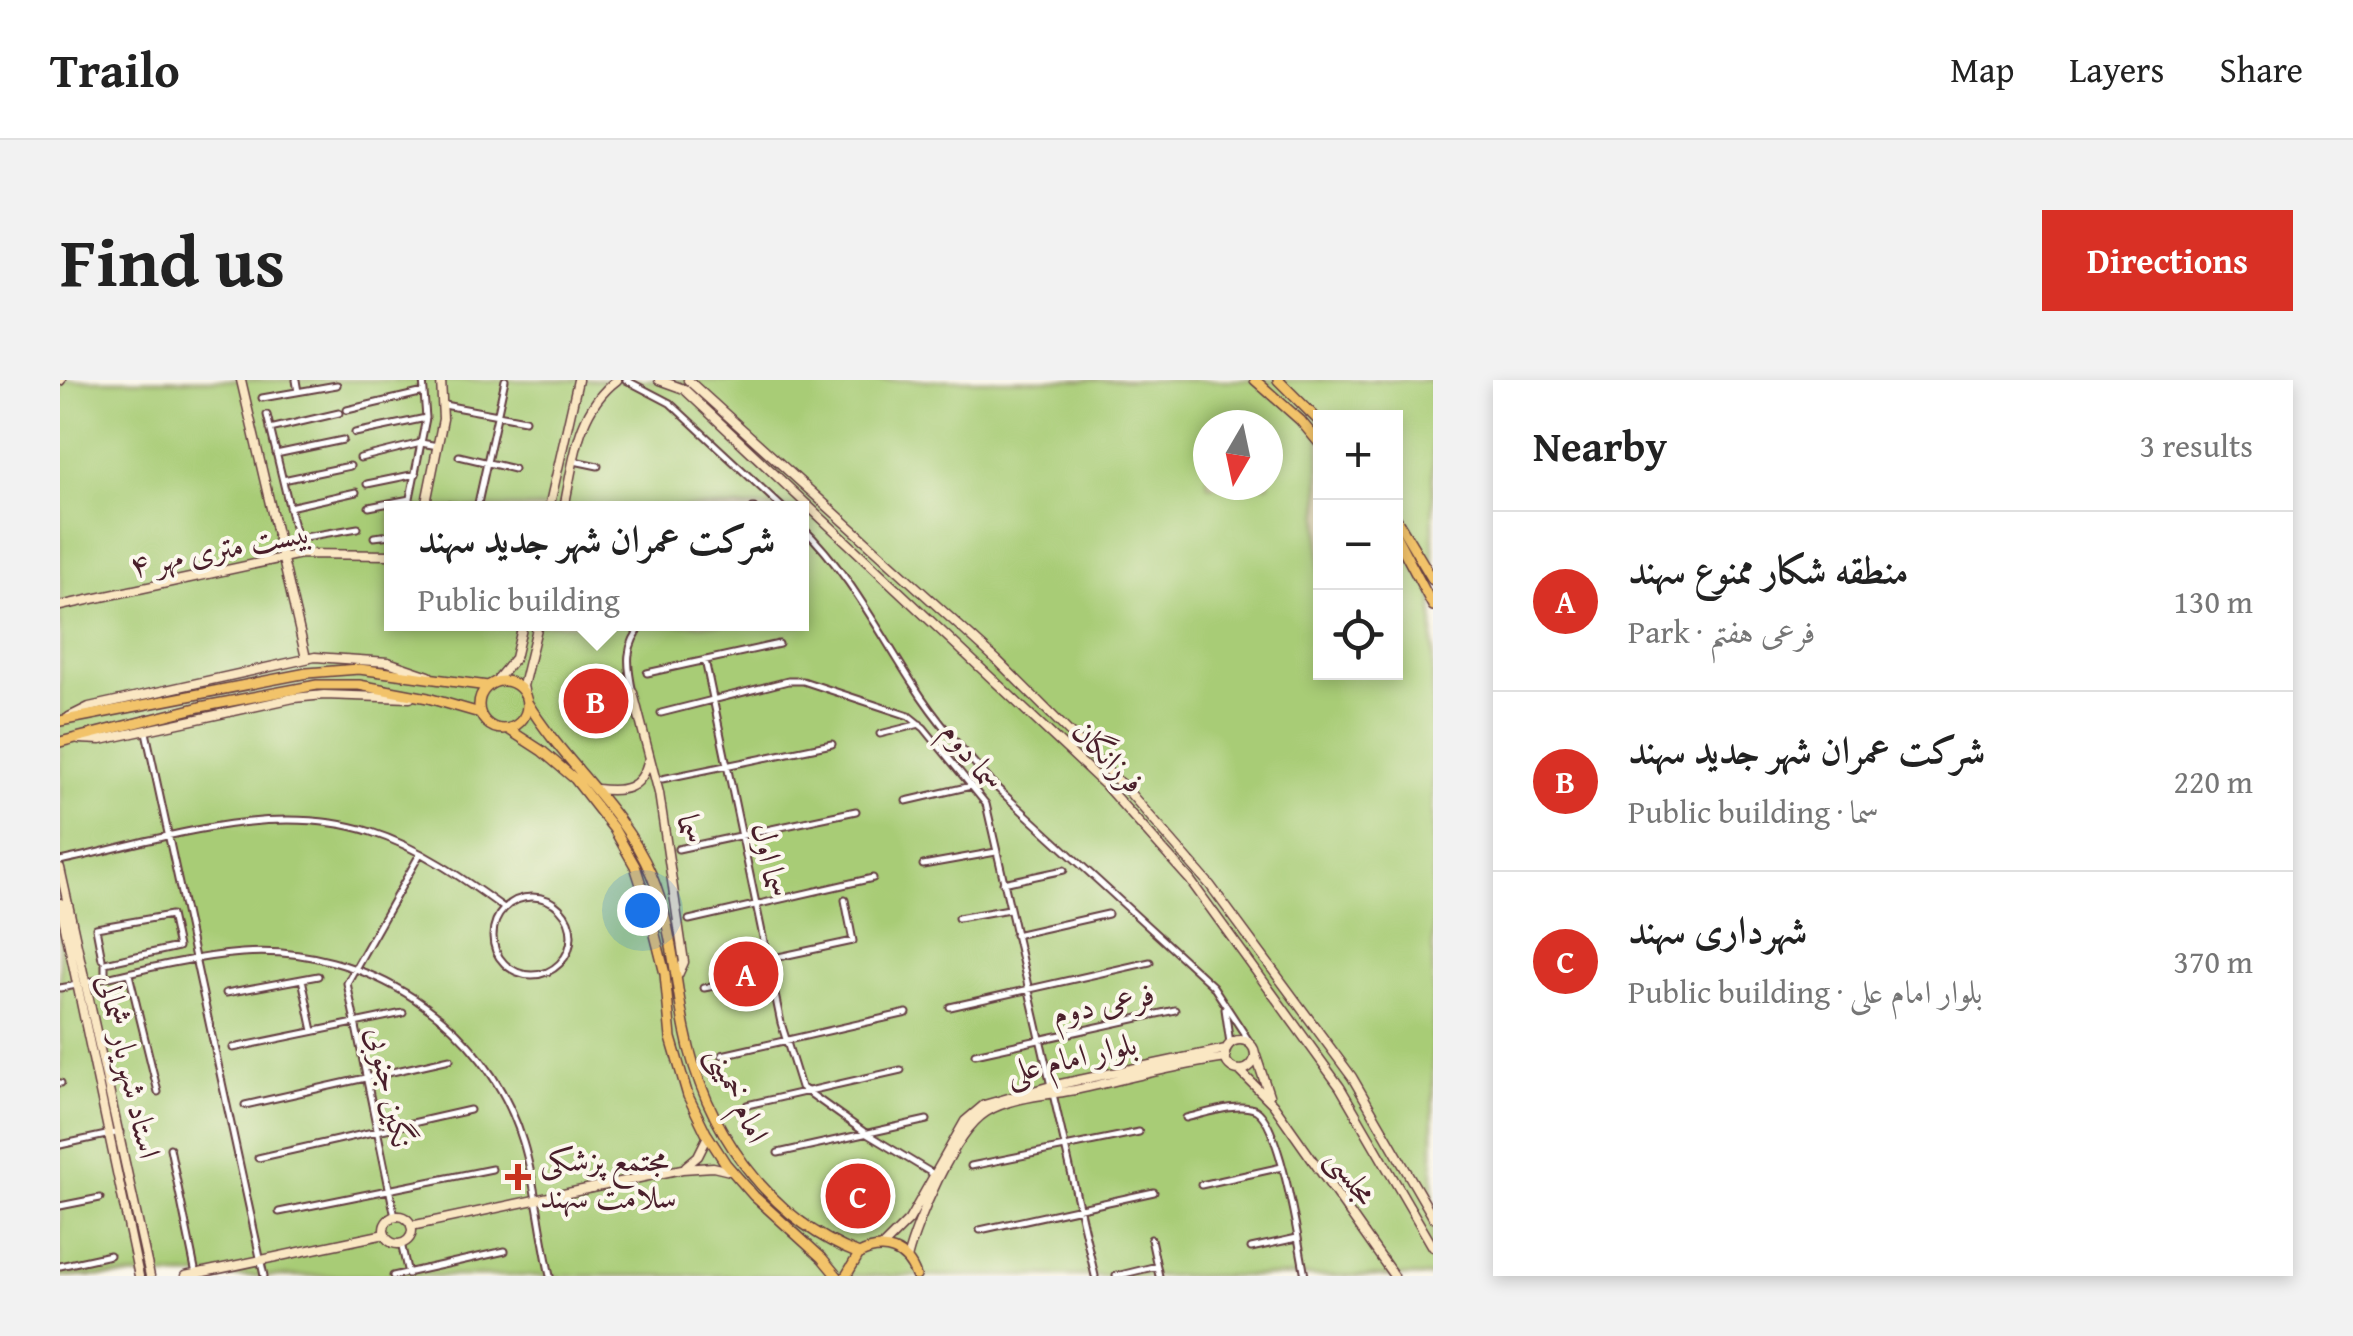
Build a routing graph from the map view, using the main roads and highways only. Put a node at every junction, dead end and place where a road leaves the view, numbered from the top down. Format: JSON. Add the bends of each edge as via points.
{"nodes":[{"id":1,"x":241,"y":380,"type":"edge"},
{"id":2,"x":442,"y":380,"type":"edge"},
{"id":3,"x":578,"y":380,"type":"edge"},
{"id":4,"x":617,"y":380,"type":"edge"},
{"id":5,"x":659,"y":380,"type":"edge"},
{"id":6,"x":688,"y":380,"type":"edge"},
{"id":7,"x":1256,"y":380,"type":"edge"},
{"id":8,"x":1278,"y":380,"type":"edge"},
{"id":9,"x":1313,"y":415,"type":"edge"},
{"id":10,"x":1313,"y":436,"type":"edge"},
{"id":11,"x":426,"y":501,"type":"edge"},
{"id":12,"x":551,"y":501,"type":"edge"},
{"id":13,"x":565,"y":501,"type":"edge"},
{"id":14,"x":803,"y":501,"type":"edge"},
{"id":15,"x":809,"y":507,"type":"edge"},
{"id":16,"x":1403,"y":530,"type":"edge"},
{"id":17,"x":1403,"y":549,"type":"edge"},
{"id":18,"x":384,"y":555,"type":"edge"},
{"id":19,"x":282,"y":558,"type":"junction"},
{"id":20,"x":1433,"y":580,"type":"edge"},
{"id":21,"x":60,"y":606,"type":"edge"},
{"id":22,"x":1433,"y":606,"type":"edge"},
{"id":23,"x":521,"y":631,"type":"edge"},
{"id":24,"x":536,"y":631,"type":"edge"},
{"id":25,"x":306,"y":658,"type":"junction"},
{"id":26,"x":438,"y":679,"type":"junction"},
{"id":27,"x":491,"y":684,"type":"junction"},
{"id":28,"x":633,"y":693,"type":"road end"},
{"id":29,"x":428,"y":698,"type":"junction"},
{"id":30,"x":526,"y":699,"type":"junction"},
{"id":31,"x":480,"y":713,"type":"junction"},
{"id":32,"x":61,"y":721,"type":"edge"},
{"id":33,"x":508,"y":729,"type":"junction"},
{"id":34,"x":75,"y":738,"type":"junction"},
{"id":35,"x":60,"y":742,"type":"edge"},
{"id":36,"x":650,"y":758,"type":"junction"},
{"id":37,"x":597,"y":789,"type":"junction"},
{"id":38,"x":60,"y":864,"type":"edge"},
{"id":39,"x":60,"y":903,"type":"edge"},
{"id":40,"x":678,"y":976,"type":"junction"},
{"id":41,"x":81,"y":984,"type":"junction"},
{"id":42,"x":1227,"y":1050,"type":"junction"},
{"id":43,"x":1256,"y":1055,"type":"junction"},
{"id":44,"x":1239,"y":1070,"type":"junction"},
{"id":45,"x":1273,"y":1104,"type":"junction"},
{"id":46,"x":115,"y":1132,"type":"junction"},
{"id":47,"x":708,"y":1136,"type":"junction"},
{"id":48,"x":682,"y":1168,"type":"junction"},
{"id":49,"x":734,"y":1174,"type":"junction"},
{"id":50,"x":937,"y":1176,"type":"junction"},
{"id":51,"x":1433,"y":1217,"type":"edge"},
{"id":52,"x":411,"y":1226,"type":"junction"},
{"id":53,"x":385,"y":1234,"type":"junction"},
{"id":54,"x":882,"y":1247,"type":"junction"},
{"id":55,"x":1433,"y":1247,"type":"edge"},
{"id":56,"x":859,"y":1254,"type":"junction"},
{"id":57,"x":908,"y":1259,"type":"junction"},
{"id":58,"x":196,"y":1274,"type":"edge"},
{"id":59,"x":139,"y":1276,"type":"edge"},
{"id":60,"x":150,"y":1276,"type":"edge"},
{"id":61,"x":185,"y":1276,"type":"edge"},
{"id":62,"x":837,"y":1276,"type":"edge"},
{"id":63,"x":846,"y":1276,"type":"edge"},
{"id":64,"x":916,"y":1276,"type":"edge"},
{"id":65,"x":1394,"y":1276,"type":"edge"}],
"edges":[{"from":1,"to":19,"type":"main road"},
{"from":2,"to":11,"type":"main road","via":[[444,405]]},
{"from":3,"to":12,"type":"main road"},
{"from":4,"to":13,"type":"main road","via":[[588,411]]},
{"from":5,"to":14,"type":"main road","name":"فرزانگان","via":[[684,389]]},
{"from":6,"to":51,"type":"main road","name":"فرزانگان","via":[[998,660],[1129,792],[1210,885],[1352,1077]]},
{"from":7,"to":10,"type":"main road"},
{"from":8,"to":9,"type":"main road"},
{"from":15,"to":55,"type":"main road","name":"فرزانگان","via":[[1105,785],[1190,880],[1340,1087]]},
{"from":16,"to":20,"type":"main road"},
{"from":17,"to":22,"type":"main road"},
{"from":18,"to":19,"type":"main road","name":"بیست متری مهر ۴"},
{"from":19,"to":21,"type":"main road","name":"بیست متری مهر ۴"},
{"from":19,"to":25,"type":"main road"},
{"from":23,"to":27,"type":"main road","via":[[515,658]]},
{"from":24,"to":30,"type":"main road"},
{"from":25,"to":26,"type":"main road","via":[[388,662]]},
{"from":25,"to":32,"type":"main road","via":[[89,707]]},
{"from":26,"to":27,"type":"main road"},
{"from":26,"to":32,"type":"main road","via":[[307,672]]},
{"from":27,"to":30,"type":"main road","via":[[516,684]]},
{"from":27,"to":31,"type":"main road","via":[[479,698]]},
{"from":28,"to":36,"type":"main road","name":"سما"},
{"from":29,"to":31,"type":"main road"},
{"from":29,"to":34,"type":"main road","via":[[294,698],[146,732]]},
{"from":29,"to":34,"type":"main road","via":[[360,685],[317,685]]},
{"from":30,"to":33,"type":"main road","via":[[520,722]]},
{"from":30,"to":37,"type":"main road","name":"امام خمینی","via":[[540,725]]},
{"from":31,"to":33,"type":"main road","via":[[494,728]]},
{"from":33,"to":47,"type":"main road","name":"امام خمینی","via":[[575,779],[634,866],[664,974],[671,1038]]},
{"from":34,"to":35,"type":"main road"},
{"from":36,"to":37,"type":"main road","via":[[642,781],[626,790]]},
{"from":36,"to":40,"type":"main road","name":"سما","via":[[684,962]]},
{"from":37,"to":40,"type":"main road","name":"امام خمینی","via":[[650,872]]},
{"from":38,"to":41,"type":"main road","name":"استاد شهریار شمالی"},
{"from":39,"to":41,"type":"main road","name":"استاد شهریار شمالی"},
{"from":40,"to":56,"type":"main road","name":"امام خمینی","via":[[690,1054],[733,1146],[778,1205],[830,1243]]},
{"from":41,"to":46,"type":"main road","name":"استاد شهریار شمالی"},
{"from":42,"to":43,"type":"main road","via":[[1244,1040]]},
{"from":42,"to":44,"type":"main road"},
{"from":42,"to":50,"type":"main road","name":"بلوار امام علی","via":[[999,1106],[977,1119]]},
{"from":43,"to":44,"type":"main road"},
{"from":43,"to":45,"type":"main road","name":"مجلسی"},
{"from":44,"to":45,"type":"main road","name":"مجلسی"},
{"from":45,"to":65,"type":"main road","name":"مجلسی"},
{"from":46,"to":59,"type":"main road","name":"استاد شهریار شمالی"},
{"from":46,"to":60,"type":"main road","name":"استاد شهریار شمالی"},
{"from":47,"to":48,"type":"main road"},
{"from":47,"to":49,"type":"main road","name":"امام خمینی"},
{"from":48,"to":49,"type":"main road"},
{"from":48,"to":52,"type":"main road"},
{"from":49,"to":62,"type":"main road","name":"امام خمینی"},
{"from":50,"to":54,"type":"main road","name":"بلوار امام علی"},
{"from":50,"to":57,"type":"main road","name":"بلوار امام علی"},
{"from":52,"to":53,"type":"main road","via":[[401,1243]]},
{"from":52,"to":53,"type":"main road","via":[[395,1217]]},
{"from":53,"to":58,"type":"main road"},
{"from":54,"to":56,"type":"main road"},
{"from":54,"to":57,"type":"main road"},
{"from":56,"to":63,"type":"main road"},
{"from":57,"to":64,"type":"main road"},
{"from":58,"to":61,"type":"main road"}]}
